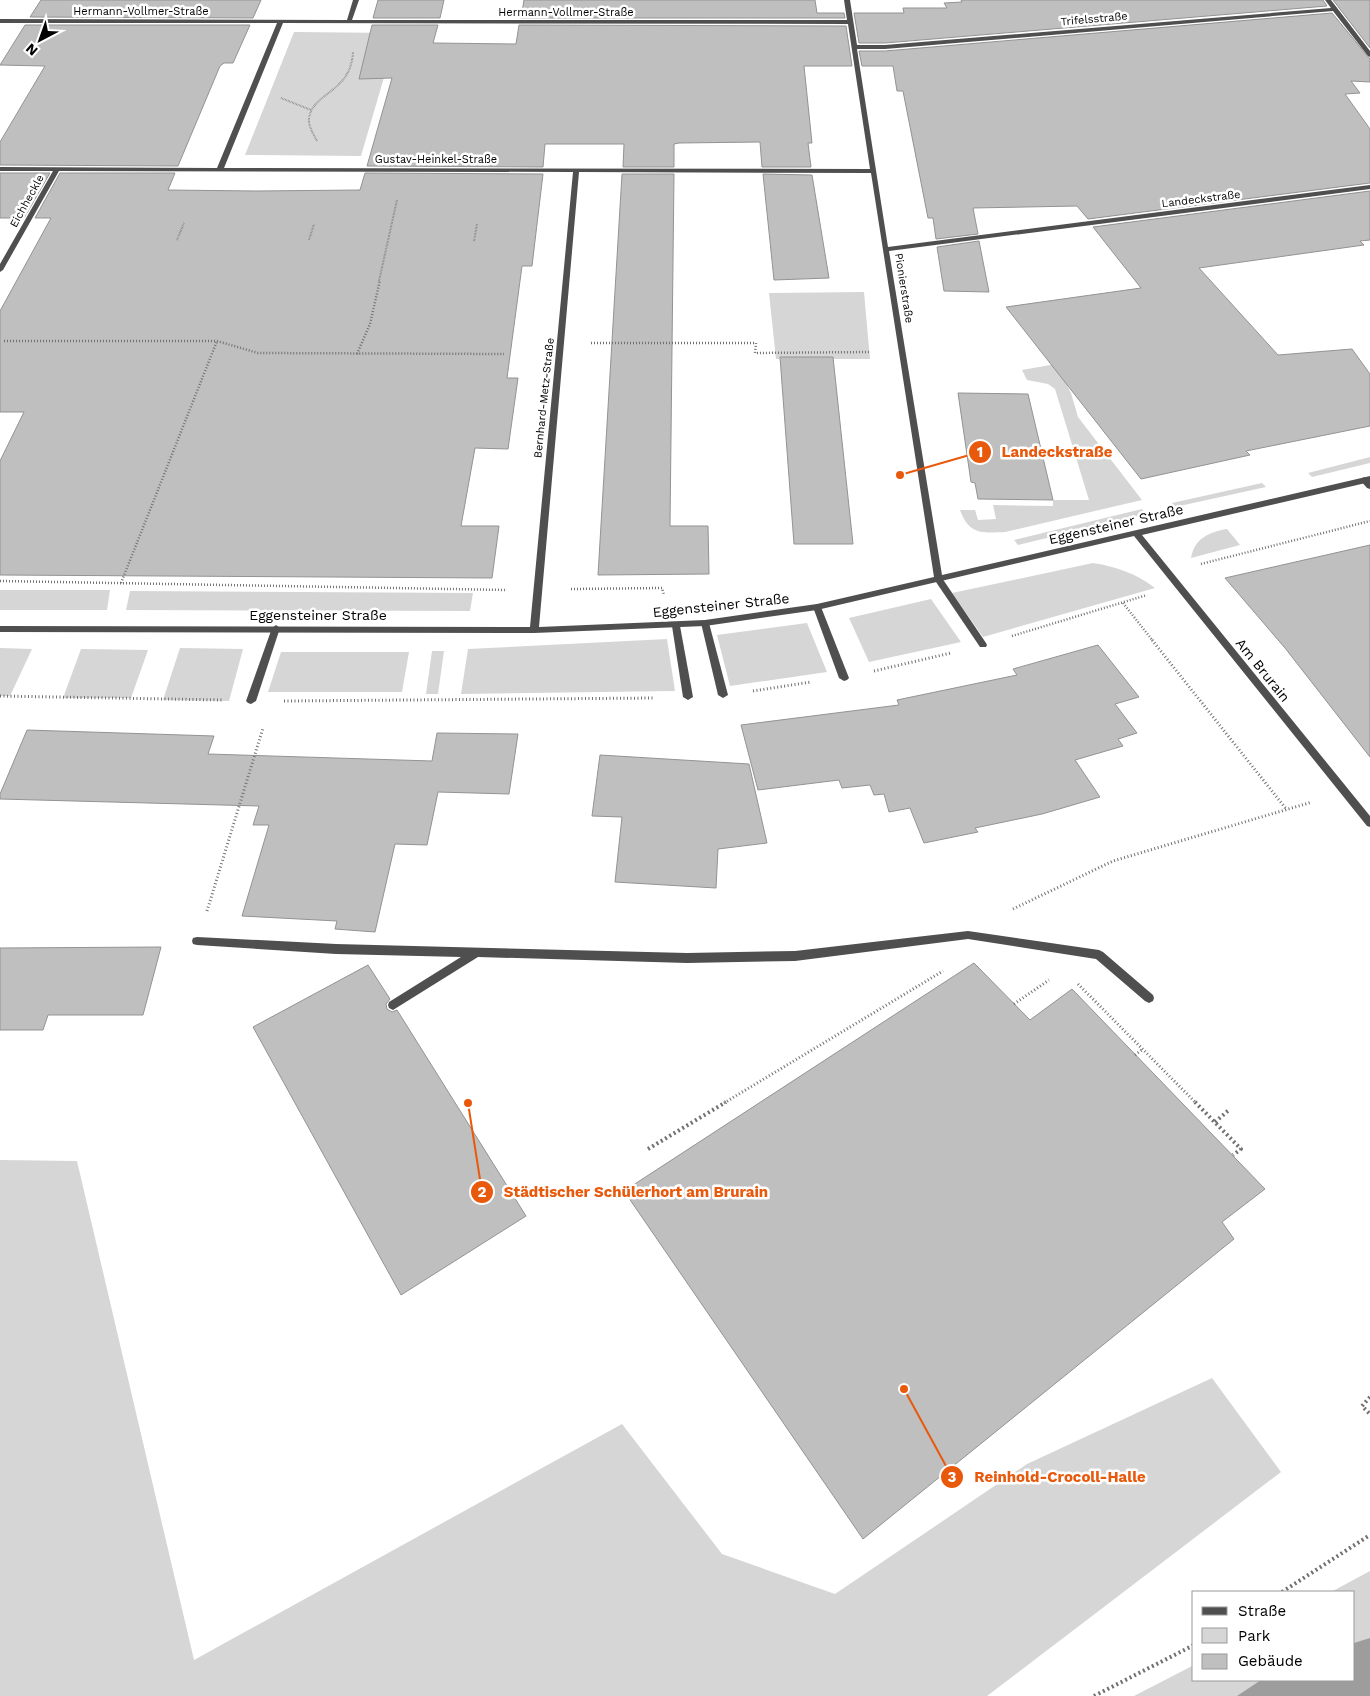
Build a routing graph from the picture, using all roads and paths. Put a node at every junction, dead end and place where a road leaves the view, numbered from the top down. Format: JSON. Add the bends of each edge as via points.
{"nodes":[{"id":1,"x":356,"y":0,"type":"edge"},
{"id":2,"x":847,"y":0,"type":"edge"},
{"id":3,"x":1328,"y":0,"type":"edge"},
{"id":4,"x":1335,"y":9,"type":"junction"},
{"id":5,"x":0,"y":21,"type":"edge"},
{"id":6,"x":281,"y":21,"type":"junction"},
{"id":7,"x":350,"y":22,"type":"junction"},
{"id":8,"x":850,"y":22,"type":"junction"},
{"id":9,"x":854,"y":46,"type":"junction"},
{"id":10,"x":1370,"y":55,"type":"edge"},
{"id":11,"x":0,"y":169,"type":"edge"},
{"id":12,"x":57,"y":169,"type":"junction"},
{"id":13,"x":220,"y":169,"type":"junction"},
{"id":14,"x":316,"y":169,"type":"junction"},
{"id":15,"x":404,"y":169,"type":"junction"},
{"id":16,"x":576,"y":170,"type":"junction"},
{"id":17,"x":872,"y":171,"type":"junction"},
{"id":18,"x":1370,"y":187,"type":"edge"},
{"id":19,"x":184,"y":223,"type":"dead end"},
{"id":20,"x":314,"y":224,"type":"dead end"},
{"id":21,"x":477,"y":224,"type":"dead end"},
{"id":22,"x":177,"y":240,"type":"dead end"},
{"id":23,"x":309,"y":240,"type":"dead end"},
{"id":24,"x":474,"y":241,"type":"dead end"},
{"id":25,"x":886,"y":249,"type":"junction"},
{"id":26,"x":0,"y":270,"type":"edge"},
{"id":27,"x":4,"y":341,"type":"dead end"},
{"id":28,"x":217,"y":341,"type":"junction"},
{"id":29,"x":561,"y":343,"type":"junction"},
{"id":30,"x":902,"y":352,"type":"junction"},
{"id":31,"x":357,"y":354,"type":"junction"},
{"id":32,"x":504,"y":354,"type":"dead end"},
{"id":33,"x":1368,"y":482,"type":"edge"},
{"id":34,"x":1370,"y":520,"type":"edge"},
{"id":35,"x":1136,"y":533,"type":"junction"},
{"id":36,"x":1166,"y":573,"type":"junction"},
{"id":37,"x":939,"y":580,"type":"junction"},
{"id":38,"x":0,"y":581,"type":"edge"},
{"id":39,"x":121,"y":583,"type":"junction"},
{"id":40,"x":536,"y":590,"type":"junction"},
{"id":41,"x":1123,"y":602,"type":"dead end"},
{"id":42,"x":817,"y":607,"type":"junction"},
{"id":43,"x":705,"y":623,"type":"junction"},
{"id":44,"x":676,"y":626,"type":"junction"},
{"id":45,"x":276,"y":628,"type":"junction"},
{"id":46,"x":0,"y":629,"type":"edge"},
{"id":47,"x":534,"y":630,"type":"junction"},
{"id":48,"x":983,"y":645,"type":"dead end"},
{"id":49,"x":844,"y":678,"type":"dead end"},
{"id":50,"x":723,"y":695,"type":"dead end"},
{"id":51,"x":0,"y":696,"type":"edge"},
{"id":52,"x":688,"y":697,"type":"dead end"},
{"id":53,"x":251,"y":701,"type":"joint"},
{"id":54,"x":266,"y":720,"type":"dead end"},
{"id":55,"x":1344,"y":793,"type":"junction"},
{"id":56,"x":1287,"y":810,"type":"junction"},
{"id":57,"x":1370,"y":823,"type":"edge"},
{"id":58,"x":197,"y":941,"type":"joint"},
{"id":59,"x":1040,"y":946,"type":"junction"},
{"id":60,"x":478,"y":951,"type":"junction"},
{"id":61,"x":945,"y":970,"type":"dead end"},
{"id":62,"x":1063,"y":970,"type":"junction"},
{"id":63,"x":1150,"y":998,"type":"dead end"},
{"id":64,"x":1014,"y":1004,"type":"dead end"},
{"id":65,"x":393,"y":1005,"type":"dead end"},
{"id":66,"x":1143,"y":1049,"type":"junction"},
{"id":67,"x":1135,"y":1055,"type":"dead end"},
{"id":68,"x":1230,"y":1109,"type":"dead end"},
{"id":69,"x":1215,"y":1122,"type":"junction"},
{"id":70,"x":648,"y":1149,"type":"dead end"},
{"id":71,"x":1233,"y":1155,"type":"dead end"},
{"id":72,"x":1370,"y":1397,"type":"edge"},
{"id":73,"x":1370,"y":1414,"type":"edge"},
{"id":74,"x":1370,"y":1535,"type":"edge"},
{"id":75,"x":1284,"y":1591,"type":"edge"},
{"id":76,"x":1192,"y":1646,"type":"edge"},
{"id":77,"x":1094,"y":1696,"type":"edge"}],
"edges":[{"from":1,"to":7,"type":"street"},
{"from":2,"to":8,"type":"street","name":"Pionierstraße"},
{"from":3,"to":4,"type":"street"},
{"from":4,"to":9,"type":"street","name":"Trifelsstraße","via":[[895,46]]},
{"from":4,"to":10,"type":"street"},
{"from":5,"to":6,"type":"street","name":"Hermann-Vollmer-Straße"},
{"from":6,"to":7,"type":"street","name":"Hermann-Vollmer-Straße"},
{"from":6,"to":13,"type":"street"},
{"from":7,"to":8,"type":"street","name":"Hermann-Vollmer-Straße"},
{"from":7,"to":14,"type":"path","via":[[342,39],[354,52],[348,77],[311,110],[309,121],[320,148]]},
{"from":8,"to":9,"type":"street","name":"Pionierstraße"},
{"from":9,"to":17,"type":"street","name":"Pionierstraße"},
{"from":11,"to":12,"type":"street","name":"Gustav-Heinkel-Straße"},
{"from":12,"to":13,"type":"street","name":"Gustav-Heinkel-Straße"},
{"from":12,"to":26,"type":"street","name":"Eichheckle"},
{"from":13,"to":14,"type":"street","name":"Gustav-Heinkel-Straße"},
{"from":14,"to":15,"type":"street","name":"Gustav-Heinkel-Straße"},
{"from":15,"to":16,"type":"street","name":"Gustav-Heinkel-Straße"},
{"from":15,"to":31,"type":"path","via":[[370,324]]},
{"from":16,"to":17,"type":"street","name":"Gustav-Heinkel-Straße"},
{"from":16,"to":29,"type":"street","name":"Bernhard-Metz-Straße"},
{"from":17,"to":25,"type":"street","name":"Pionierstraße"},
{"from":18,"to":25,"type":"street","name":"Landeckstraße"},
{"from":19,"to":22,"type":"path"},
{"from":20,"to":23,"type":"path"},
{"from":21,"to":24,"type":"path"},
{"from":25,"to":30,"type":"street","name":"Pionierstraße"},
{"from":27,"to":28,"type":"path"},
{"from":28,"to":31,"type":"path","via":[[258,353]]},
{"from":28,"to":39,"type":"path"},
{"from":29,"to":30,"type":"path","via":[[756,342],[755,352]]},
{"from":29,"to":40,"type":"street","name":"Bernhard-Metz-Straße"},
{"from":30,"to":37,"type":"street","name":"Pionierstraße"},
{"from":31,"to":32,"type":"path"},
{"from":33,"to":35,"type":"street","name":"Eggensteiner Straße"},
{"from":34,"to":36,"type":"path"},
{"from":35,"to":36,"type":"street","name":"Am Brurain"},
{"from":35,"to":37,"type":"street","name":"Eggensteiner Straße"},
{"from":36,"to":55,"type":"street","name":"Am Brurain"},
{"from":37,"to":42,"type":"street","name":"Eggensteiner Straße"},
{"from":37,"to":48,"type":"street"},
{"from":38,"to":39,"type":"path"},
{"from":39,"to":40,"type":"path"},
{"from":40,"to":44,"type":"path","via":[[662,588]]},
{"from":40,"to":47,"type":"street","name":"Bernhard-Metz-Straße"},
{"from":41,"to":56,"type":"path"},
{"from":42,"to":43,"type":"street","name":"Eggensteiner Straße"},
{"from":42,"to":49,"type":"street"},
{"from":43,"to":44,"type":"street","name":"Eggensteiner Straße"},
{"from":43,"to":50,"type":"street"},
{"from":44,"to":47,"type":"street","name":"Eggensteiner Straße"},
{"from":44,"to":52,"type":"street"},
{"from":45,"to":46,"type":"street","name":"Eggensteiner Straße"},
{"from":45,"to":47,"type":"street","name":"Eggensteiner Straße"},
{"from":45,"to":53,"type":"street"},
{"from":51,"to":53,"type":"path"},
{"from":54,"to":58,"type":"path"},
{"from":55,"to":56,"type":"path"},
{"from":55,"to":57,"type":"street","name":"Am Brurain"},
{"from":56,"to":59,"type":"path","via":[[1113,861],[1007,911]]},
{"from":58,"to":60,"type":"street","via":[[336,949]]},
{"from":59,"to":60,"type":"street","via":[[968,935],[795,956],[687,958]]},
{"from":59,"to":62,"type":"path"},
{"from":59,"to":63,"type":"street","via":[[1099,955]]},
{"from":60,"to":65,"type":"street"},
{"from":61,"to":70,"type":"path"},
{"from":62,"to":64,"type":"path"},
{"from":62,"to":66,"type":"path"},
{"from":66,"to":67,"type":"path"},
{"from":66,"to":69,"type":"path"},
{"from":68,"to":69,"type":"path"},
{"from":69,"to":71,"type":"path","via":[[1241,1149]]},
{"from":72,"to":73,"type":"path","via":[[1362,1406]]},
{"from":74,"to":75,"type":"path"},
{"from":76,"to":77,"type":"path"}]}
